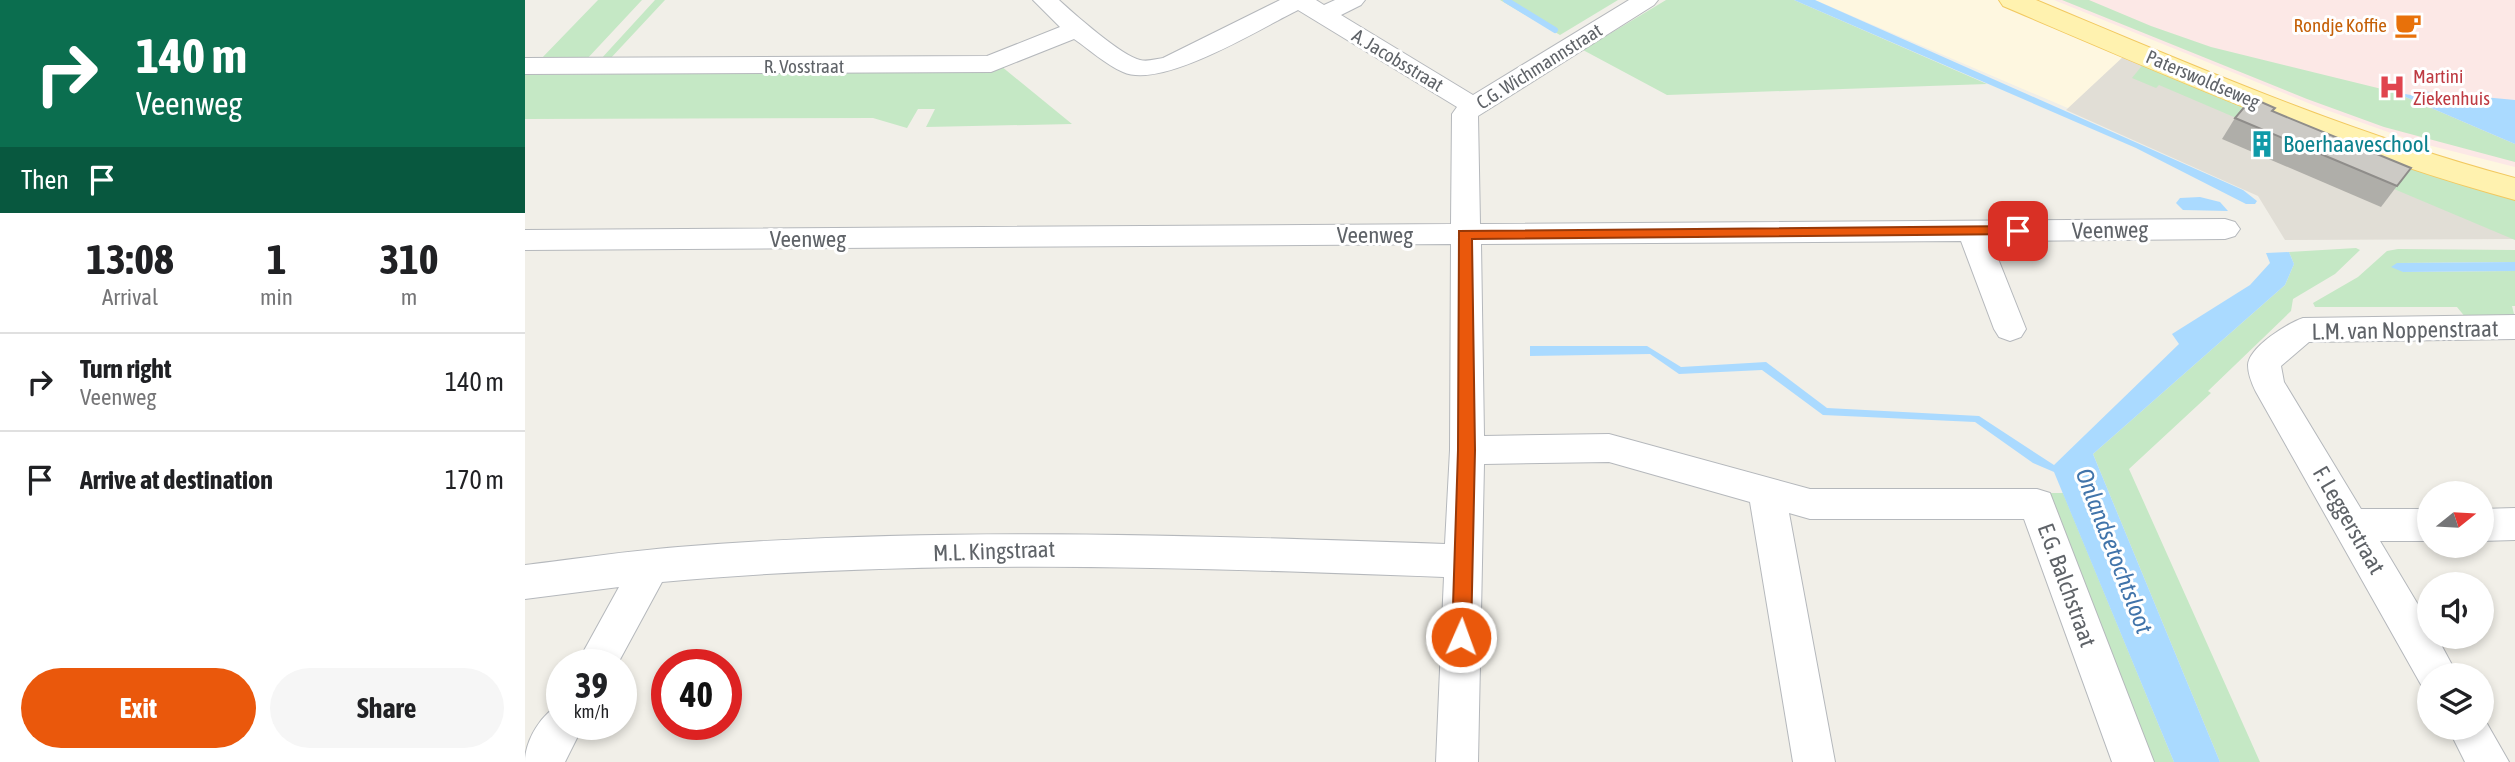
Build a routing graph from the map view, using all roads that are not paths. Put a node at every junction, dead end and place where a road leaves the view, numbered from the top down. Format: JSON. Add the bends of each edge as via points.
{"nodes":[{"id":1,"x":1045,"y":0,"type":"edge"},
{"id":2,"x":1299,"y":0,"type":"edge"},
{"id":3,"x":1353,"y":0,"type":"edge"},
{"id":4,"x":1646,"y":0,"type":"edge"},
{"id":5,"x":2013,"y":0,"type":"edge"},
{"id":6,"x":2034,"y":0,"type":"edge"},
{"id":7,"x":1323,"y":15,"type":"junction"},
{"id":8,"x":1076,"y":29,"type":"junction"},
{"id":9,"x":525,"y":66,"type":"edge"},
{"id":10,"x":1473,"y":106,"type":"junction"},
{"id":11,"x":2515,"y":178,"type":"edge"},
{"id":12,"x":2515,"y":189,"type":"edge"},
{"id":13,"x":2225,"y":229,"type":"dead end"},
{"id":14,"x":1972,"y":231,"type":"junction"},
{"id":15,"x":1464,"y":234,"type":"junction"},
{"id":16,"x":525,"y":240,"type":"edge"},
{"id":17,"x":2010,"y":329,"type":"dead end"},
{"id":18,"x":2509,"y":334,"type":"edge"},
{"id":19,"x":2264,"y":363,"type":"joint"},
{"id":20,"x":1467,"y":450,"type":"junction"},
{"id":21,"x":1767,"y":494,"type":"junction"},
{"id":22,"x":2494,"y":524,"type":"edge"},
{"id":23,"x":2515,"y":524,"type":"edge"},
{"id":24,"x":2352,"y":525,"type":"junction"},
{"id":25,"x":2417,"y":525,"type":"edge"},
{"id":26,"x":1464,"y":561,"type":"junction"},
{"id":27,"x":650,"y":567,"type":"junction"},
{"id":28,"x":525,"y":582,"type":"edge"},
{"id":29,"x":605,"y":649,"type":"edge"},
{"id":30,"x":2431,"y":663,"type":"edge"},
{"id":31,"x":554,"y":740,"type":"edge"},
{"id":32,"x":2476,"y":740,"type":"edge"},
{"id":33,"x":542,"y":762,"type":"edge"},
{"id":34,"x":1457,"y":762,"type":"edge"},
{"id":35,"x":1814,"y":762,"type":"edge"},
{"id":36,"x":2133,"y":762,"type":"edge"},
{"id":37,"x":2488,"y":762,"type":"edge"}],
"edges":[{"from":1,"to":8,"type":"street"},
{"from":2,"to":7,"type":"street","name":"A. Jacobsstraat"},
{"from":2,"to":8,"type":"street","via":[[1170,64],[1149,68],[1132,67]]},
{"from":3,"to":7,"type":"street","name":"A. Jacobsstraat"},
{"from":4,"to":10,"type":"street","name":"C.G. Wichmannstraat"},
{"from":5,"to":12,"type":"main road","name":"Paterswoldseweg","via":[[2292,116],[2392,153]]},
{"from":6,"to":11,"type":"main road","name":"Paterswoldseweg","via":[[2304,109],[2407,147]]},
{"from":7,"to":10,"type":"street","name":"A. Jacobsstraat"},
{"from":8,"to":9,"type":"street","name":"R. Vosstraat","via":[[991,64]]},
{"from":10,"to":15,"type":"street","name":"C.G. Wichmannstraat","via":[[1464,118]]},
{"from":13,"to":14,"type":"street","name":"Veenweg"},
{"from":14,"to":15,"type":"street","name":"Veenweg"},
{"from":14,"to":17,"type":"street"},
{"from":15,"to":16,"type":"street","name":"Veenweg"},
{"from":15,"to":20,"type":"street","name":"C.G. Wichmannstraat"},
{"from":18,"to":19,"type":"street","name":"L.M. van Noppenstraat","via":[[2303,330]]},
{"from":19,"to":24,"type":"street","name":"F. Leggerstraat","via":[[2268,383]]},
{"from":20,"to":21,"type":"street","name":"E.G. Balchstraat","via":[[1609,448]]},
{"from":20,"to":26,"type":"street","name":"C.G. Wichmannstraat"},
{"from":21,"to":35,"type":"street"},
{"from":21,"to":36,"type":"street","name":"E.G. Balchstraat","via":[[1810,504],[2038,504]]},
{"from":22,"to":23,"type":"street"},
{"from":24,"to":25,"type":"street"},
{"from":24,"to":30,"type":"street","name":"F. Leggerstraat"},
{"from":26,"to":27,"type":"street","name":"M.L. Kingstraat","via":[[1060,549]]},
{"from":26,"to":34,"type":"street","name":"C.G. Wichmannstraat"},
{"from":27,"to":28,"type":"street","name":"M.L. Kingstraat"},
{"from":27,"to":29,"type":"street"},
{"from":31,"to":33,"type":"street"},
{"from":32,"to":37,"type":"street"}]}
